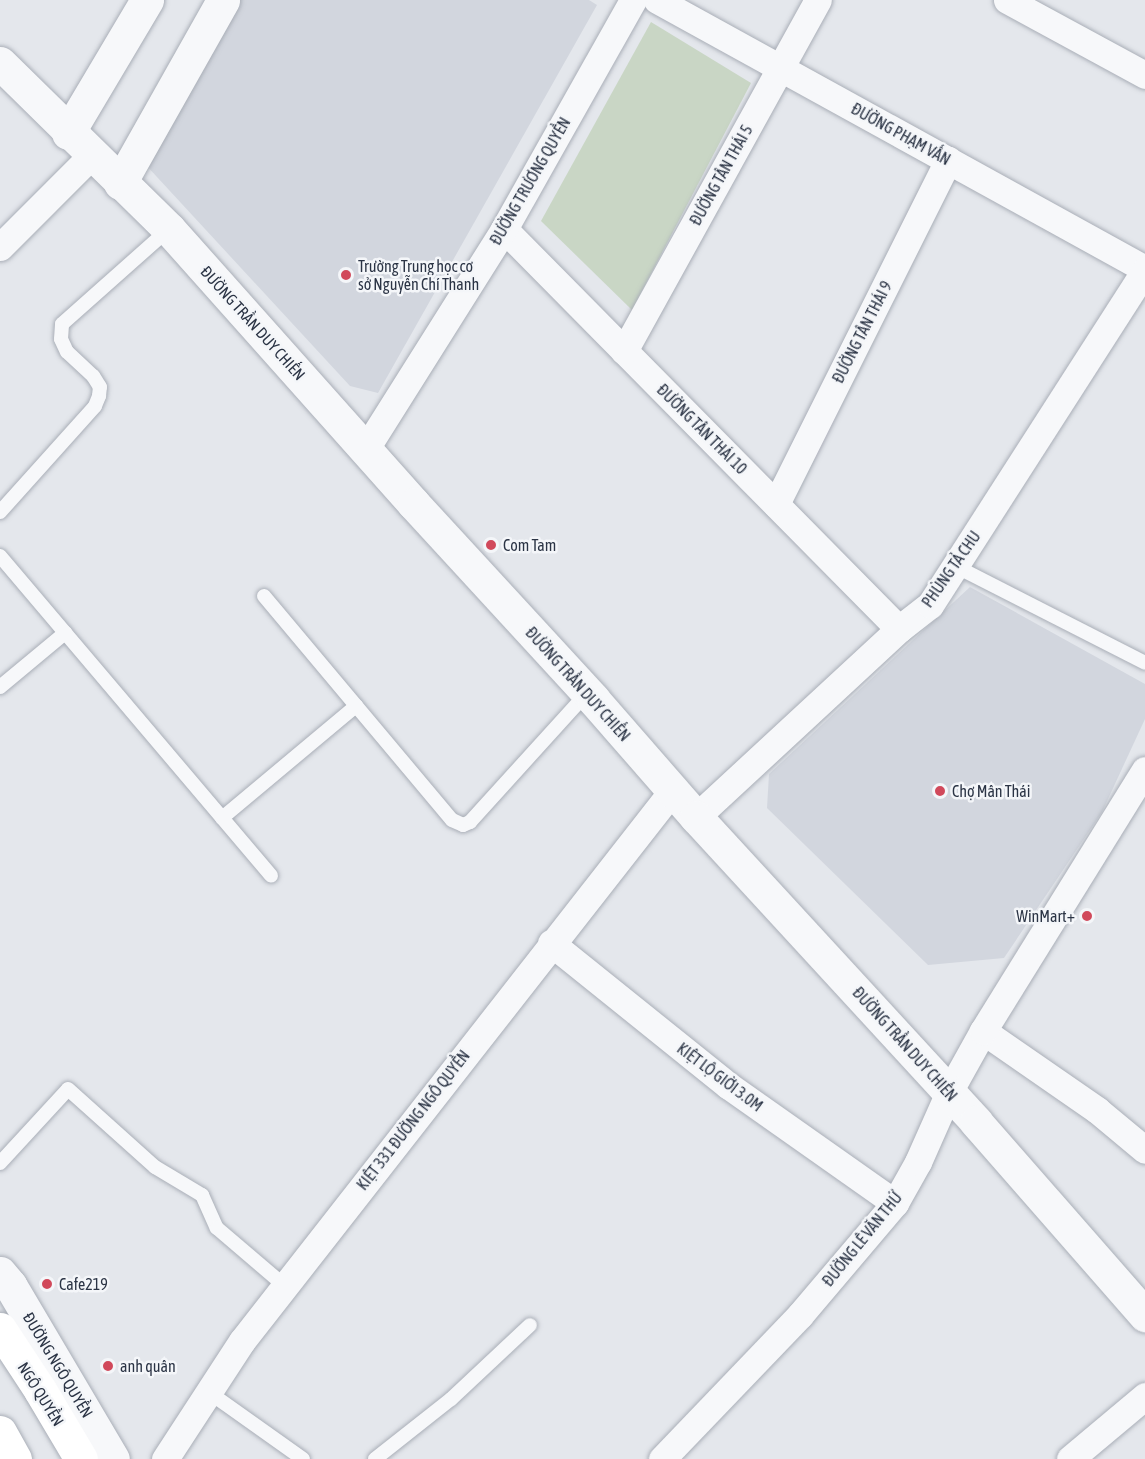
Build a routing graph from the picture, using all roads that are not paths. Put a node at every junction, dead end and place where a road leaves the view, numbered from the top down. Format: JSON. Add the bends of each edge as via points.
{"nodes":[{"id":1,"x":147,"y":0,"type":"edge"},
{"id":2,"x":223,"y":0,"type":"edge"},
{"id":3,"x":633,"y":0,"type":"edge"},
{"id":4,"x":657,"y":0,"type":"edge"},
{"id":5,"x":818,"y":0,"type":"edge"},
{"id":6,"x":1007,"y":0,"type":"edge"},
{"id":7,"x":0,"y":63,"type":"edge"},
{"id":8,"x":781,"y":68,"type":"junction"},
{"id":9,"x":1145,"y":75,"type":"edge"},
{"id":10,"x":68,"y":133,"type":"junction"},
{"id":11,"x":92,"y":155,"type":"junction"},
{"id":12,"x":948,"y":160,"type":"junction"},
{"id":13,"x":120,"y":183,"type":"junction"},
{"id":14,"x":169,"y":229,"type":"junction"},
{"id":15,"x":504,"y":229,"type":"junction"},
{"id":16,"x":0,"y":247,"type":"edge"},
{"id":17,"x":1145,"y":269,"type":"edge"},
{"id":18,"x":624,"y":351,"type":"junction"},
{"id":19,"x":365,"y":450,"type":"junction"},
{"id":20,"x":776,"y":504,"type":"junction"},
{"id":21,"x":0,"y":512,"type":"edge"},
{"id":22,"x":0,"y":556,"type":"edge"},
{"id":23,"x":955,"y":566,"type":"junction"},
{"id":24,"x":264,"y":596,"type":"dead end"},
{"id":25,"x":899,"y":629,"type":"junction"},
{"id":26,"x":65,"y":633,"type":"junction"},
{"id":27,"x":1145,"y":663,"type":"edge"},
{"id":28,"x":0,"y":687,"type":"edge"},
{"id":29,"x":587,"y":693,"type":"junction"},
{"id":30,"x":356,"y":706,"type":"junction"},
{"id":31,"x":1145,"y":770,"type":"edge"},
{"id":32,"x":673,"y":790,"type":"junction"},
{"id":33,"x":696,"y":817,"type":"junction"},
{"id":34,"x":222,"y":818,"type":"junction"},
{"id":35,"x":271,"y":875,"type":"dead end"},
{"id":36,"x":552,"y":943,"type":"junction"},
{"id":37,"x":983,"y":1031,"type":"junction"},
{"id":38,"x":949,"y":1092,"type":"junction"},
{"id":39,"x":1145,"y":1150,"type":"edge"},
{"id":40,"x":0,"y":1163,"type":"edge"},
{"id":41,"x":895,"y":1203,"type":"junction"},
{"id":42,"x":0,"y":1273,"type":"edge"},
{"id":43,"x":285,"y":1286,"type":"junction"},
{"id":44,"x":1145,"y":1315,"type":"edge"},
{"id":45,"x":530,"y":1325,"type":"dead end"},
{"id":46,"x":0,"y":1329,"type":"edge"},
{"id":47,"x":210,"y":1393,"type":"junction"},
{"id":48,"x":1145,"y":1396,"type":"edge"},
{"id":49,"x":0,"y":1432,"type":"edge"},
{"id":50,"x":15,"y":1459,"type":"edge"},
{"id":51,"x":81,"y":1459,"type":"edge"},
{"id":52,"x":113,"y":1459,"type":"edge"},
{"id":53,"x":165,"y":1459,"type":"edge"},
{"id":54,"x":303,"y":1459,"type":"edge"},
{"id":55,"x":375,"y":1459,"type":"edge"},
{"id":56,"x":662,"y":1459,"type":"edge"},
{"id":57,"x":1070,"y":1459,"type":"edge"}],
"edges":[{"from":1,"to":10,"type":"street"},
{"from":2,"to":13,"type":"street"},
{"from":3,"to":15,"type":"street","name":"ĐƯỜNG TRƯƠNG QUYỀN"},
{"from":4,"to":8,"type":"street","name":"ĐƯỜNG PHẠM VẤN"},
{"from":5,"to":8,"type":"street","name":"ĐƯỜNG TÂN THÁI 5"},
{"from":6,"to":9,"type":"street"},
{"from":7,"to":10,"type":"street","name":"ĐƯỜNG TRẦN DUY CHIẾN"},
{"from":8,"to":12,"type":"street","name":"ĐƯỜNG PHẠM VẤN"},
{"from":8,"to":18,"type":"street","name":"ĐƯỜNG TÂN THÁI 5"},
{"from":10,"to":11,"type":"street","name":"ĐƯỜNG TRẦN DUY CHIẾN"},
{"from":11,"to":13,"type":"street","name":"ĐƯỜNG TRẦN DUY CHIẾN"},
{"from":11,"to":16,"type":"street"},
{"from":12,"to":17,"type":"street","name":"ĐƯỜNG PHẠM VẤN"},
{"from":12,"to":20,"type":"street","name":"ĐƯỜNG TÂN THÁI 9"},
{"from":13,"to":14,"type":"street","name":"ĐƯỜNG TRẦN DUY CHIẾN"},
{"from":14,"to":19,"type":"street","name":"ĐƯỜNG TRẦN DUY CHIẾN"},
{"from":14,"to":21,"type":"lane","via":[[62,324],[61,339],[67,352],[93,376],[100,387],[99,396],[95,406]]},
{"from":15,"to":18,"type":"street","name":"ĐƯỜNG TÂN THÁI 10"},
{"from":15,"to":19,"type":"street","name":"ĐƯỜNG TRƯƠNG QUYỀN"},
{"from":17,"to":23,"type":"street","name":"PHÙNG TẢ CHU"},
{"from":18,"to":20,"type":"street","name":"ĐƯỜNG TÂN THÁI 10"},
{"from":19,"to":29,"type":"street","name":"ĐƯỜNG TRẦN DUY CHIẾN"},
{"from":20,"to":25,"type":"street","name":"ĐƯỜNG TÂN THÁI 10"},
{"from":22,"to":26,"type":"lane"},
{"from":23,"to":25,"type":"street","name":"PHÙNG TẢ CHU","via":[[930,605]]},
{"from":23,"to":27,"type":"lane"},
{"from":24,"to":30,"type":"lane"},
{"from":25,"to":33,"type":"street","name":"PHÙNG TẢ CHU"},
{"from":26,"to":28,"type":"lane"},
{"from":26,"to":34,"type":"lane"},
{"from":29,"to":30,"type":"lane","via":[[470,822],[463,825],[452,820]]},
{"from":29,"to":32,"type":"street","name":"ĐƯỜNG TRẦN DUY CHIẾN"},
{"from":30,"to":34,"type":"lane"},
{"from":31,"to":37,"type":"street","name":"ĐƯỜNG LÊ VĂN THỨ"},
{"from":32,"to":33,"type":"street","name":"ĐƯỜNG TRẦN DUY CHIẾN"},
{"from":32,"to":36,"type":"street","name":"KIỆT 331 ĐƯỜNG NGÔ QUYỀN"},
{"from":33,"to":38,"type":"street","name":"ĐƯỜNG TRẦN DUY CHIẾN"},
{"from":34,"to":35,"type":"lane"},
{"from":36,"to":41,"type":"street","name":"KIỆT LỘ GIỜI 3.0M","via":[[729,1086]]},
{"from":36,"to":43,"type":"street","name":"KIỆT 331 ĐƯỜNG NGÔ QUYỀN"},
{"from":37,"to":38,"type":"street","name":"ĐƯỜNG LÊ VĂN THỨ"},
{"from":37,"to":39,"type":"street","via":[[1097,1110]]},
{"from":38,"to":41,"type":"street","name":"ĐƯỜNG LÊ VĂN THỨ"},
{"from":38,"to":44,"type":"street","name":"ĐƯỜNG TRẦN DUY CHIẾN"},
{"from":40,"to":43,"type":"lane","via":[[68,1089],[155,1167],[202,1195],[217,1228]]},
{"from":41,"to":56,"type":"street","name":"ĐƯỜNG LÊ VĂN THỨ","via":[[800,1315]]},
{"from":42,"to":52,"type":"street","name":"ĐƯỜNG NGÔ QUYỀN"},
{"from":43,"to":47,"type":"street","name":"KIỆT 331 ĐƯỜNG NGÔ QUYỀN","via":[[242,1341]]},
{"from":45,"to":55,"type":"lane","via":[[452,1399]]},
{"from":46,"to":51,"type":"highway","name":"NGÔ QUYỀN"},
{"from":47,"to":53,"type":"street","name":"KIỆT 331 ĐƯỜNG NGÔ QUYỀN"},
{"from":47,"to":54,"type":"lane"},
{"from":48,"to":57,"type":"street"},
{"from":49,"to":50,"type":"highway"}]}
